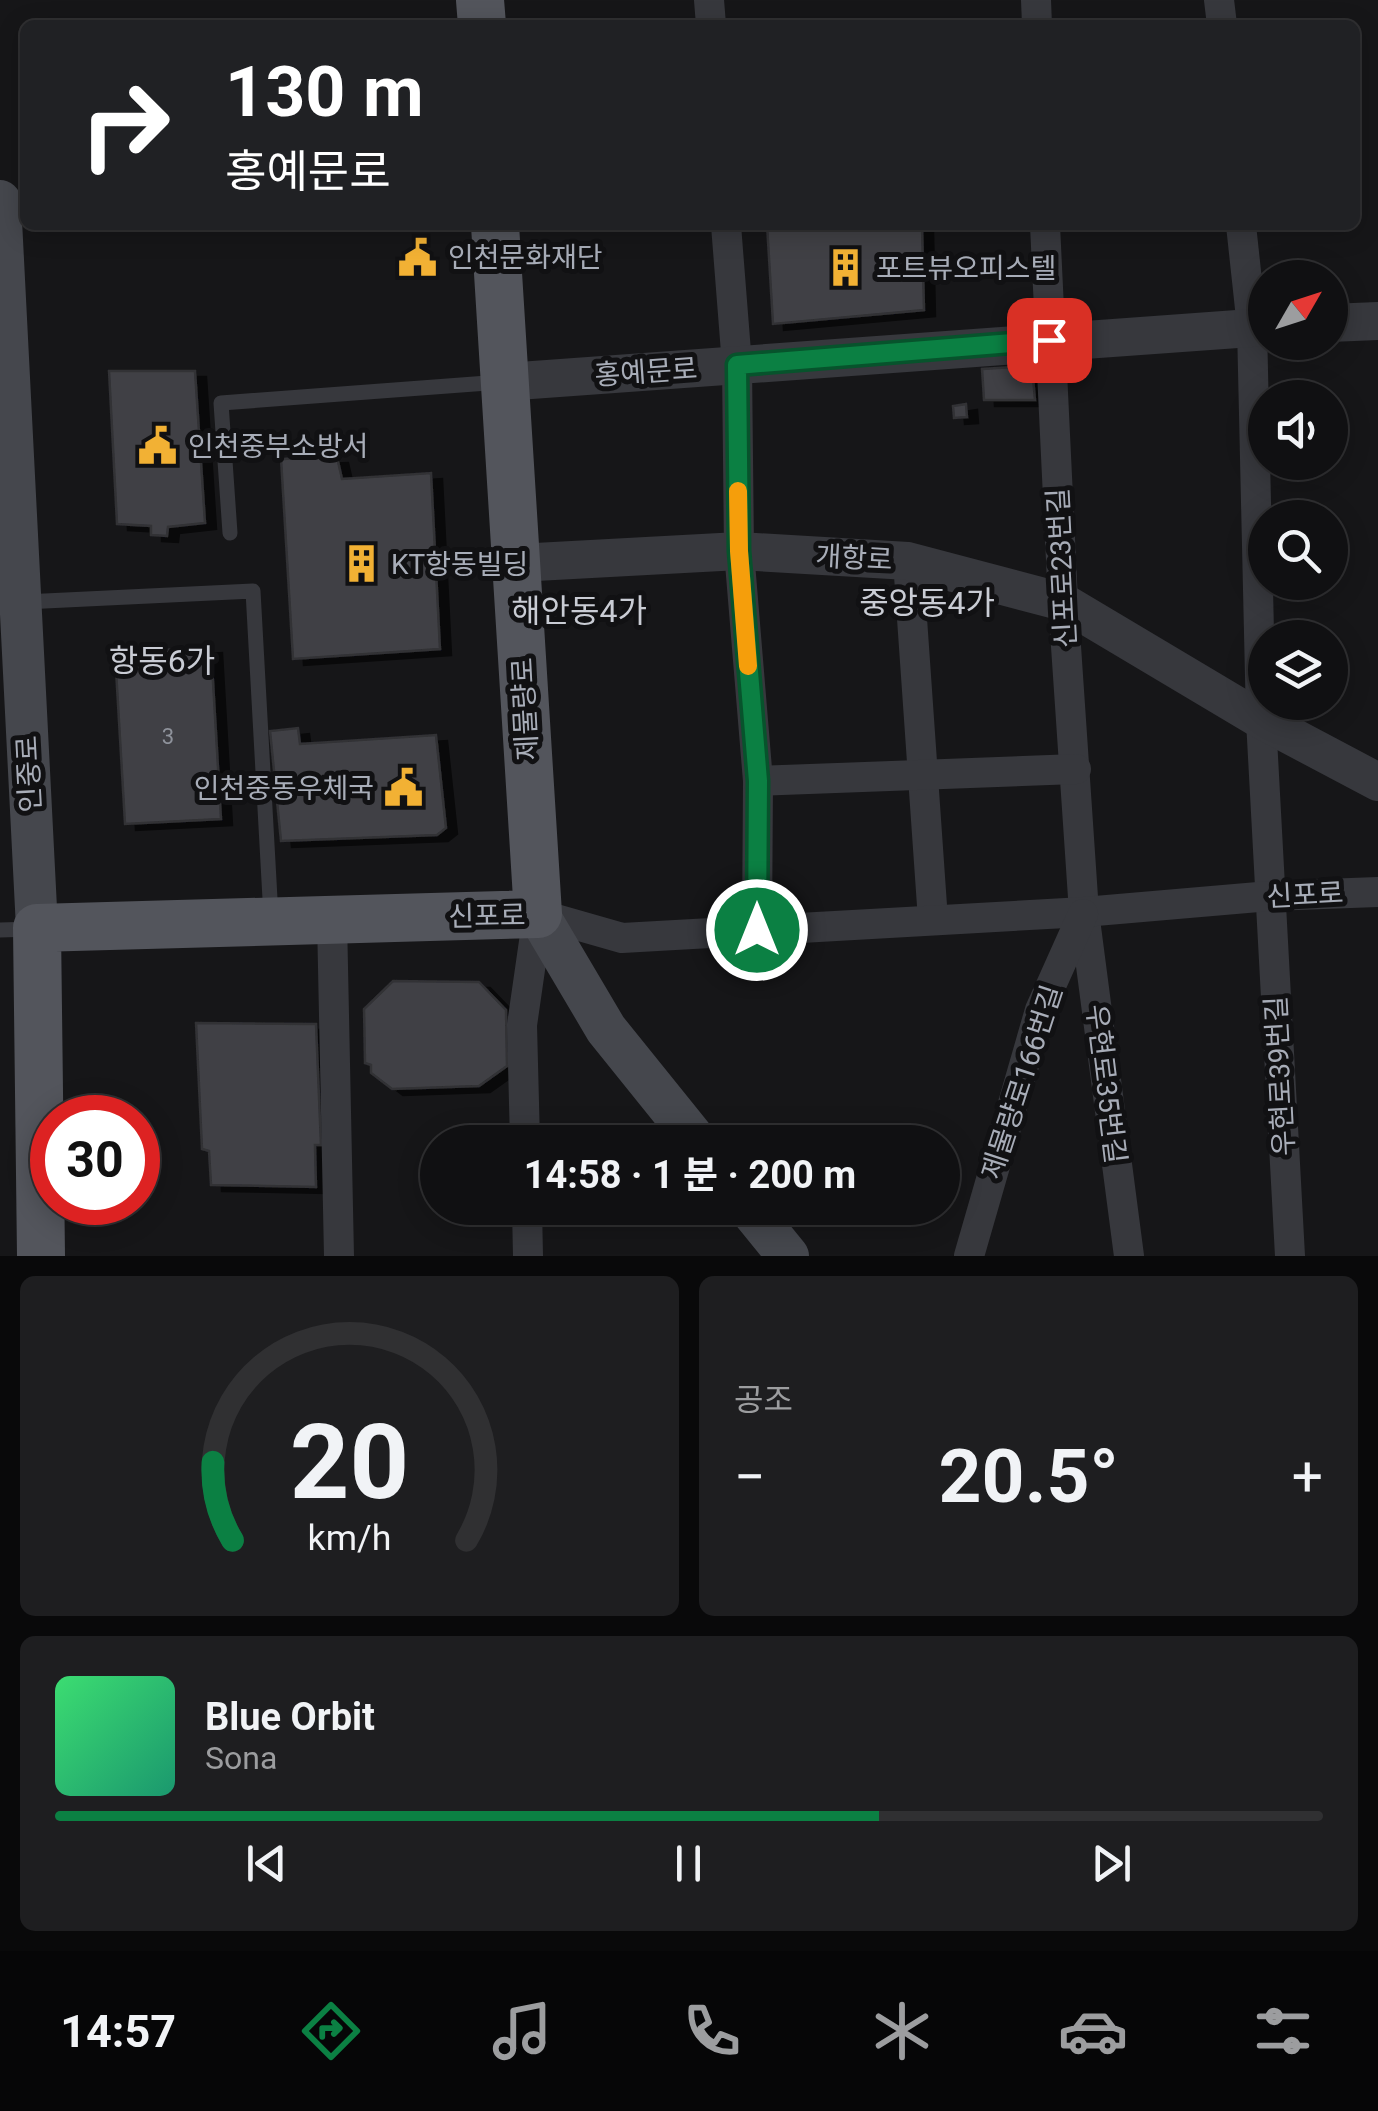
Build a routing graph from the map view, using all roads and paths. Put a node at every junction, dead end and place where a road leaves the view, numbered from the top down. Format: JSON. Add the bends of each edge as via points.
{"nodes":[{"id":1,"x":0,"y":201,"type":"edge"},
{"id":2,"x":495,"y":230,"type":"edge"},
{"id":3,"x":726,"y":230,"type":"edge"},
{"id":4,"x":1045,"y":230,"type":"edge"},
{"id":5,"x":1243,"y":230,"type":"edge"},
{"id":6,"x":1248,"y":263,"type":"edge"},
{"id":7,"x":1378,"y":321,"type":"edge"},
{"id":8,"x":1348,"y":322,"type":"edge"},
{"id":9,"x":1248,"y":328,"type":"edge"},
{"id":10,"x":1049,"y":340,"type":"junction"},
{"id":11,"x":1258,"y":360,"type":"edge"},
{"id":12,"x":737,"y":365,"type":"junction"},
{"id":13,"x":505,"y":382,"type":"junction"},
{"id":14,"x":230,"y":533,"type":"dead end"},
{"id":15,"x":739,"y":551,"type":"junction"},
{"id":16,"x":908,"y":561,"type":"junction"},
{"id":17,"x":516,"y":563,"type":"junction"},
{"id":18,"x":1063,"y":602,"type":"junction"},
{"id":19,"x":12,"y":603,"type":"junction"},
{"id":20,"x":1260,"y":620,"type":"edge"},
{"id":21,"x":1248,"y":712,"type":"edge"},
{"id":22,"x":1261,"y":720,"type":"joint"},
{"id":23,"x":1076,"y":769,"type":"junction"},
{"id":24,"x":923,"y":774,"type":"junction"},
{"id":25,"x":758,"y":781,"type":"junction"},
{"id":26,"x":1378,"y":782,"type":"edge"},
{"id":27,"x":1378,"y":892,"type":"edge"},
{"id":28,"x":1270,"y":896,"type":"junction"},
{"id":29,"x":1084,"y":912,"type":"junction"},
{"id":30,"x":538,"y":914,"type":"junction"},
{"id":31,"x":332,"y":919,"type":"junction"},
{"id":32,"x":933,"y":920,"type":"junction"},
{"id":33,"x":271,"y":921,"type":"junction"},
{"id":34,"x":18,"y":929,"type":"edge"},
{"id":35,"x":757,"y":930,"type":"junction"},
{"id":36,"x":525,"y":1125,"type":"edge"},
{"id":37,"x":683,"y":1125,"type":"edge"},
{"id":38,"x":527,"y":1225,"type":"edge"},
{"id":39,"x":763,"y":1225,"type":"edge"},
{"id":40,"x":41,"y":1256,"type":"edge"},
{"id":41,"x":340,"y":1256,"type":"edge"},
{"id":42,"x":528,"y":1256,"type":"edge"},
{"id":43,"x":788,"y":1256,"type":"edge"},
{"id":44,"x":969,"y":1256,"type":"edge"},
{"id":45,"x":1129,"y":1256,"type":"edge"},
{"id":46,"x":1290,"y":1256,"type":"edge"}],
"edges":[{"from":1,"to":19,"type":"main road","name":"인중로"},
{"from":2,"to":13,"type":"main road","name":"제물량로"},
{"from":3,"to":12,"type":"street"},
{"from":4,"to":10,"type":"street","name":"신포로23번길"},
{"from":5,"to":6,"type":"street","name":"우현로39번길"},
{"from":7,"to":8,"type":"street"},
{"from":9,"to":10,"type":"street","name":"홍예문로"},
{"from":10,"to":12,"type":"street","name":"홍예문로"},
{"from":10,"to":18,"type":"street","name":"신포로23번길"},
{"from":11,"to":20,"type":"street","name":"우현로39번길"},
{"from":12,"to":13,"type":"street","name":"홍예문로"},
{"from":12,"to":15,"type":"street"},
{"from":13,"to":14,"type":"lane","via":[[221,402]]},
{"from":13,"to":17,"type":"main road","name":"제물량로"},
{"from":15,"to":16,"type":"street","name":"개항로"},
{"from":15,"to":17,"type":"street","name":"개항로"},
{"from":15,"to":25,"type":"street"},
{"from":16,"to":18,"type":"street","name":"개항로"},
{"from":16,"to":24,"type":"street"},
{"from":17,"to":30,"type":"main road","name":"제물량로"},
{"from":18,"to":21,"type":"street","name":"개항로"},
{"from":18,"to":23,"type":"street","name":"신포로23번길"},
{"from":19,"to":33,"type":"lane","via":[[253,590]]},
{"from":19,"to":34,"type":"main road","name":"인중로"},
{"from":22,"to":26,"type":"street","name":"개항로"},
{"from":22,"to":28,"type":"street","name":"우현로39번길"},
{"from":23,"to":24,"type":"street"},
{"from":23,"to":29,"type":"street","name":"신포로23번길"},
{"from":24,"to":25,"type":"street"},
{"from":24,"to":32,"type":"street"},
{"from":25,"to":35,"type":"street"},
{"from":27,"to":28,"type":"street","name":"신포로"},
{"from":28,"to":29,"type":"street","name":"신포로"},
{"from":28,"to":46,"type":"street","name":"우현로39번길"},
{"from":29,"to":32,"type":"street","name":"신포로"},
{"from":29,"to":44,"type":"street","name":"제물량로166번길","via":[[1040,1010]]},
{"from":29,"to":45,"type":"street","name":"우현로35번길"},
{"from":30,"to":31,"type":"main road","name":"신포로"},
{"from":30,"to":35,"type":"street","name":"신포로","via":[[622,938]]},
{"from":30,"to":36,"type":"street","via":[[522,1025]]},
{"from":30,"to":37,"type":"main road","name":"제물량로","via":[[606,1029]]},
{"from":31,"to":33,"type":"main road","name":"신포로"},
{"from":31,"to":41,"type":"street"},
{"from":32,"to":35,"type":"street","name":"신포로"},
{"from":33,"to":34,"type":"main road","name":"신포로"},
{"from":34,"to":40,"type":"main road","name":"인중로"},
{"from":38,"to":42,"type":"street"},
{"from":39,"to":43,"type":"main road"}]}
